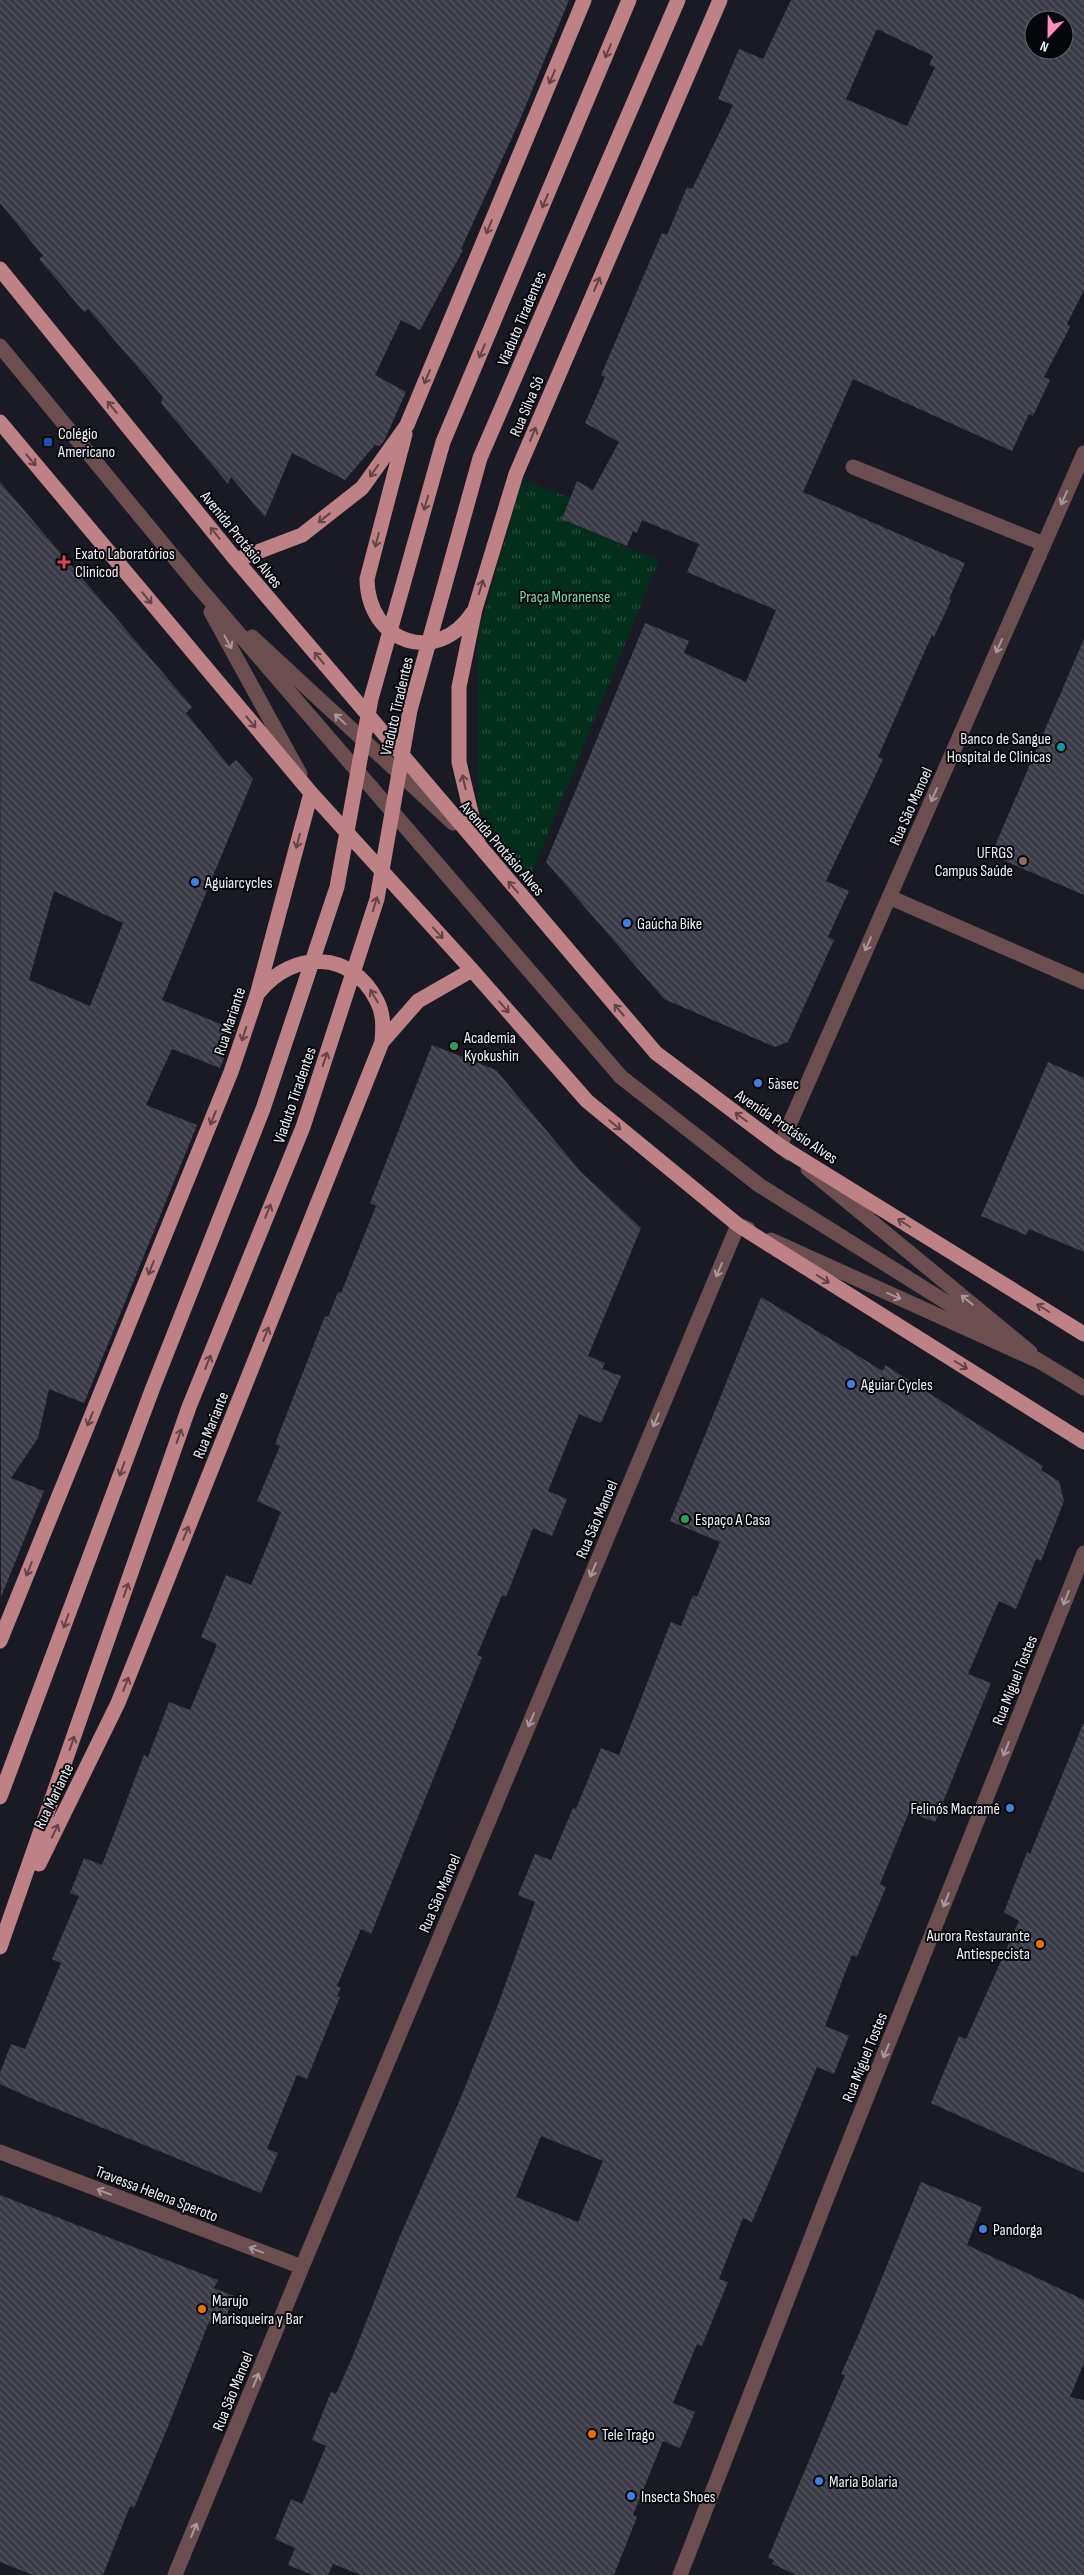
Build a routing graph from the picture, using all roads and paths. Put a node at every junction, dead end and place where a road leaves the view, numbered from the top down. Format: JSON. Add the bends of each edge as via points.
{"nodes":[{"id":1,"x":584,"y":0,"type":"edge"},
{"id":2,"x":678,"y":0,"type":"edge"},
{"id":3,"x":720,"y":0,"type":"edge"},
{"id":4,"x":628,"y":3,"type":"edge"},
{"id":5,"x":0,"y":269,"type":"edge"},
{"id":6,"x":0,"y":346,"type":"edge"},
{"id":7,"x":0,"y":422,"type":"edge"},
{"id":8,"x":407,"y":425,"type":"junction"},
{"id":9,"x":1084,"y":453,"type":"edge"},
{"id":10,"x":853,"y":467,"type":"dead end"},
{"id":11,"x":1044,"y":544,"type":"junction"},
{"id":12,"x":236,"y":560,"type":"junction"},
{"id":13,"x":196,"y":584,"type":"junction"},
{"id":14,"x":475,"y":610,"type":"junction"},
{"id":15,"x":310,"y":793,"type":"junction"},
{"id":16,"x":479,"y":846,"type":"junction"},
{"id":17,"x":889,"y":897,"type":"junction"},
{"id":18,"x":472,"y":970,"type":"junction"},
{"id":19,"x":1084,"y":982,"type":"edge"},
{"id":20,"x":257,"y":995,"type":"junction"},
{"id":21,"x":382,"y":1042,"type":"junction"},
{"id":22,"x":780,"y":1146,"type":"junction"},
{"id":23,"x":738,"y":1225,"type":"junction"},
{"id":24,"x":1084,"y":1334,"type":"edge"},
{"id":25,"x":1045,"y":1364,"type":"junction"},
{"id":26,"x":1084,"y":1388,"type":"edge"},
{"id":27,"x":189,"y":1407,"type":"joint"},
{"id":28,"x":1084,"y":1442,"type":"edge"},
{"id":29,"x":1084,"y":1552,"type":"edge"},
{"id":30,"x":0,"y":1641,"type":"edge"},
{"id":31,"x":0,"y":1797,"type":"edge"},
{"id":32,"x":10,"y":1921,"type":"junction"},
{"id":33,"x":0,"y":1947,"type":"edge"},
{"id":34,"x":0,"y":2152,"type":"edge"},
{"id":35,"x":302,"y":2267,"type":"junction"},
{"id":36,"x":175,"y":2575,"type":"edge"},
{"id":37,"x":680,"y":2575,"type":"edge"}],
"edges":[{"from":1,"to":8,"type":"main road","one_way":true},
{"from":27,"to":2,"type":"main road","name":"Viaduto Tiradentes","one_way":true,"via":[[303,1126],[377,899],[410,710],[480,458]]},
{"from":14,"to":3,"type":"main road","name":"Rua Silva Só","one_way":true,"via":[[516,474]]},
{"from":4,"to":31,"type":"main road","name":"Viaduto Tiradentes","one_way":true,"via":[[443,442],[371,700],[337,887],[263,1109],[152,1390]]},
{"from":12,"to":5,"type":"main road","name":"Avenida Protásio Alves","one_way":true},
{"from":6,"to":13,"type":"street"},
{"from":7,"to":15,"type":"main road","one_way":true},
{"from":8,"to":12,"type":"main road","one_way":true,"via":[[362,488],[302,535]]},
{"from":8,"to":14,"type":"main road","one_way":true,"via":[[367,579],[367,596],[373,613],[384,628],[417,642],[451,635]]},
{"from":9,"to":11,"type":"street","name":"Rua São Manoel","one_way":true},
{"from":10,"to":11,"type":"street"},
{"from":11,"to":17,"type":"street","name":"Rua São Manoel","one_way":true},
{"from":16,"to":12,"type":"main road","name":"Avenida Protásio Alves","one_way":true},
{"from":13,"to":15,"type":"street","one_way":true},
{"from":16,"to":13,"type":"street","one_way":true},
{"from":13,"to":25,"type":"street","via":[[621,1078],[759,1185]]},
{"from":16,"to":14,"type":"main road","name":"Rua Silva Só","one_way":true,"via":[[459,762],[459,687]]},
{"from":15,"to":18,"type":"main road","one_way":true},
{"from":15,"to":20,"type":"main road","name":"Rua Mariante","one_way":true},
{"from":22,"to":16,"type":"main road","name":"Avenida Protásio Alves","one_way":true,"via":[[656,1054]]},
{"from":17,"to":19,"type":"street"},
{"from":17,"to":22,"type":"street","name":"Rua São Manoel","one_way":true},
{"from":18,"to":21,"type":"main road","name":"Rua Mariante","via":[[418,1001]]},
{"from":18,"to":23,"type":"main road","one_way":true,"via":[[587,1102]]},
{"from":21,"to":20,"type":"main road","one_way":true,"via":[[383,1021],[378,1001],[350,970],[330,962],[308,961],[282,970],[270,978]]},
{"from":20,"to":30,"type":"main road","name":"Rua Mariante","one_way":true,"via":[[231,1072]]},
{"from":32,"to":21,"type":"main road","name":"Rua Mariante","one_way":true,"via":[[118,1703]]},
{"from":24,"to":22,"type":"main road","name":"Avenida Protásio Alves","one_way":true},
{"from":25,"to":22,"type":"street","one_way":true},
{"from":23,"to":25,"type":"street","one_way":true},
{"from":23,"to":28,"type":"main road","one_way":true},
{"from":23,"to":35,"type":"street","name":"Rua São Manoel","one_way":true},
{"from":25,"to":26,"type":"street"},
{"from":32,"to":27,"type":"main road","name":"Rua Mariante","one_way":true},
{"from":29,"to":37,"type":"street","name":"Rua Miguel Tostes","one_way":true},
{"from":32,"to":33,"type":"main road","name":"Rua Mariante"},
{"from":35,"to":34,"type":"street","name":"Travessa Helena Speroto","one_way":true},
{"from":36,"to":35,"type":"street","name":"Rua São Manoel","one_way":true}]}
